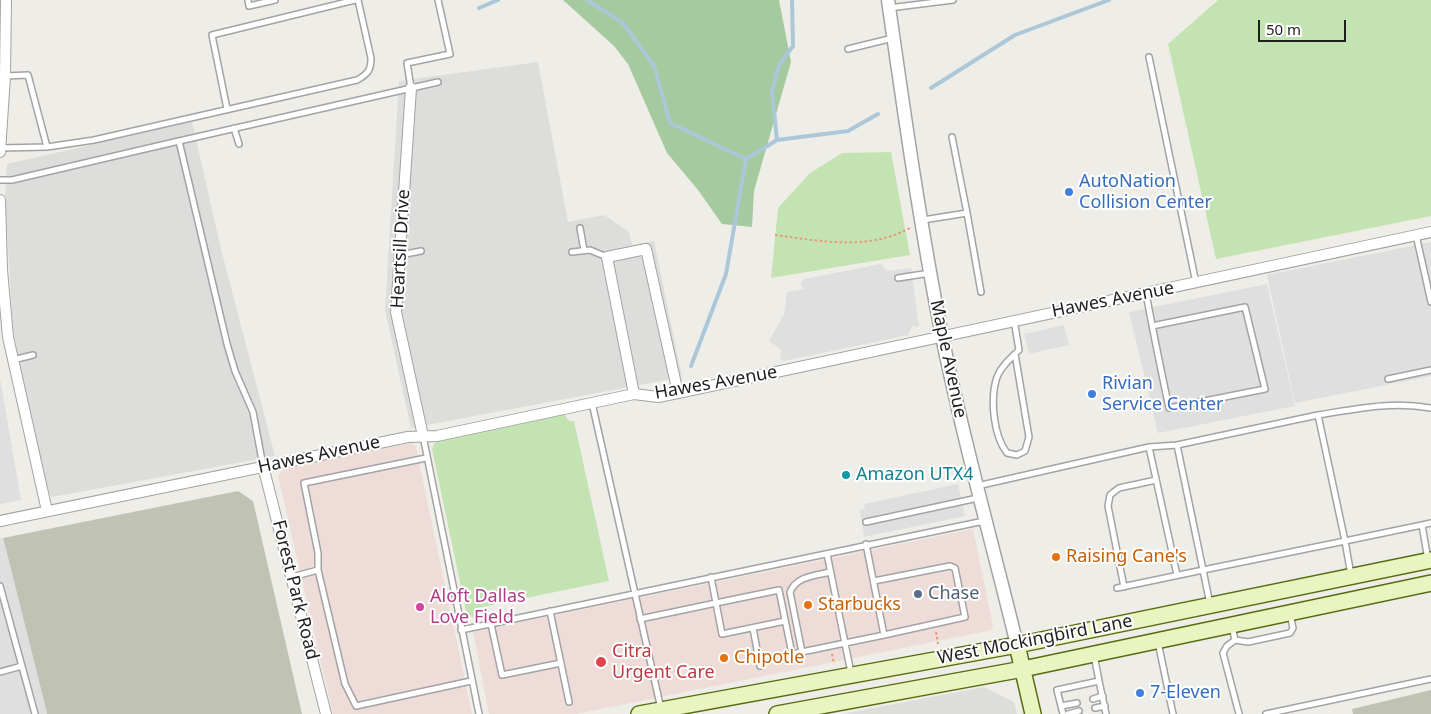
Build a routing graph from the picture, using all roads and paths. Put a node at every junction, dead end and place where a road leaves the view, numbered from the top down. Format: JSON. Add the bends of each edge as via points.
{"nodes":[{"id":1,"x":6,"y":0,"type":"edge"},
{"id":2,"x":248,"y":0,"type":"edge"},
{"id":3,"x":275,"y":0,"type":"edge"},
{"id":4,"x":357,"y":0,"type":"edge"},
{"id":5,"x":438,"y":0,"type":"edge"},
{"id":6,"x":953,"y":0,"type":"edge"},
{"id":7,"x":888,"y":4,"type":"edge"},
{"id":8,"x":893,"y":38,"type":"junction"},
{"id":9,"x":848,"y":49,"type":"dead end"},
{"id":10,"x":1149,"y":57,"type":"dead end"},
{"id":11,"x":5,"y":76,"type":"junction"},
{"id":12,"x":438,"y":82,"type":"dead end"},
{"id":13,"x":410,"y":88,"type":"junction"},
{"id":14,"x":227,"y":109,"type":"junction"},
{"id":15,"x":234,"y":128,"type":"junction"},
{"id":16,"x":952,"y":137,"type":"dead end"},
{"id":17,"x":178,"y":140,"type":"junction"},
{"id":18,"x":239,"y":144,"type":"dead end"},
{"id":19,"x":47,"y":147,"type":"junction"},
{"id":20,"x":0,"y":148,"type":"edge"},
{"id":21,"x":0,"y":152,"type":"edge"},
{"id":22,"x":0,"y":180,"type":"edge"},
{"id":23,"x":0,"y":200,"type":"edge"},
{"id":24,"x":967,"y":213,"type":"junction"},
{"id":25,"x":923,"y":220,"type":"junction"},
{"id":26,"x":580,"y":228,"type":"dead end"},
{"id":27,"x":1431,"y":232,"type":"edge"},
{"id":28,"x":1416,"y":235,"type":"junction"},
{"id":29,"x":775,"y":236,"type":"dead end"},
{"id":30,"x":584,"y":250,"type":"junction"},
{"id":31,"x":421,"y":251,"type":"dead end"},
{"id":32,"x":572,"y":252,"type":"dead end"},
{"id":33,"x":400,"y":255,"type":"junction"},
{"id":34,"x":607,"y":257,"type":"junction"},
{"id":35,"x":1,"y":270,"type":"edge"},
{"id":36,"x":931,"y":272,"type":"junction"},
{"id":37,"x":898,"y":278,"type":"dead end"},
{"id":38,"x":1196,"y":283,"type":"junction"},
{"id":39,"x":981,"y":292,"type":"dead end"},
{"id":40,"x":1146,"y":293,"type":"junction"},
{"id":41,"x":1431,"y":302,"type":"edge"},
{"id":42,"x":1014,"y":320,"type":"junction"},
{"id":43,"x":1152,"y":326,"type":"junction"},
{"id":44,"x":942,"y":337,"type":"junction"},
{"id":45,"x":1015,"y":354,"type":"junction"},
{"id":46,"x":33,"y":355,"type":"dead end"},
{"id":47,"x":12,"y":360,"type":"junction"},
{"id":48,"x":1431,"y":370,"type":"edge"},
{"id":49,"x":1388,"y":379,"type":"dead end"},
{"id":50,"x":678,"y":393,"type":"junction"},
{"id":51,"x":634,"y":394,"type":"junction"},
{"id":52,"x":592,"y":403,"type":"junction"},
{"id":53,"x":1431,"y":408,"type":"edge"},
{"id":54,"x":1318,"y":415,"type":"junction"},
{"id":55,"x":423,"y":436,"type":"junction"},
{"id":56,"x":1177,"y":445,"type":"junction"},
{"id":57,"x":1149,"y":447,"type":"junction"},
{"id":58,"x":426,"y":458,"type":"junction"},
{"id":59,"x":263,"y":466,"type":"junction"},
{"id":60,"x":1156,"y":480,"type":"junction"},
{"id":61,"x":978,"y":492,"type":"junction"},
{"id":62,"x":47,"y":511,"type":"junction"},
{"id":63,"x":985,"y":520,"type":"junction"},
{"id":64,"x":0,"y":521,"type":"edge"},
{"id":65,"x":866,"y":522,"type":"dead end"},
{"id":66,"x":1431,"y":523,"type":"edge"},
{"id":67,"x":1422,"y":525,"type":"junction"},
{"id":68,"x":1345,"y":541,"type":"junction"},
{"id":69,"x":866,"y":544,"type":"junction"},
{"id":70,"x":827,"y":554,"type":"junction"},
{"id":71,"x":1430,"y":565,"type":"edge"},
{"id":72,"x":318,"y":570,"type":"junction"},
{"id":73,"x":1204,"y":570,"type":"junction"},
{"id":74,"x":830,"y":572,"type":"junction"},
{"id":75,"x":1177,"y":575,"type":"junction"},
{"id":76,"x":1351,"y":576,"type":"junction"},
{"id":77,"x":292,"y":577,"type":"junction"},
{"id":78,"x":711,"y":577,"type":"junction"},
{"id":79,"x":874,"y":581,"type":"junction"},
{"id":80,"x":1431,"y":583,"type":"edge"},
{"id":81,"x":0,"y":586,"type":"edge"},
{"id":82,"x":1124,"y":587,"type":"junction"},
{"id":83,"x":1117,"y":588,"type":"dead end"},
{"id":84,"x":634,"y":593,"type":"junction"},
{"id":85,"x":716,"y":603,"type":"junction"},
{"id":86,"x":1210,"y":605,"type":"junction"},
{"id":87,"x":550,"y":612,"type":"junction"},
{"id":88,"x":640,"y":619,"type":"junction"},
{"id":89,"x":785,"y":621,"type":"junction"},
{"id":90,"x":491,"y":624,"type":"junction"},
{"id":91,"x":753,"y":628,"type":"junction"},
{"id":92,"x":1214,"y":629,"type":"junction"},
{"id":93,"x":461,"y":630,"type":"junction"},
{"id":94,"x":936,"y":632,"type":"dead end"},
{"id":95,"x":1233,"y":633,"type":"junction"},
{"id":96,"x":884,"y":635,"type":"junction"},
{"id":97,"x":1158,"y":641,"type":"junction"},
{"id":98,"x":844,"y":643,"type":"junction"},
{"id":99,"x":938,"y":644,"type":"dead end"},
{"id":100,"x":1017,"y":645,"type":"junction"},
{"id":101,"x":802,"y":652,"type":"junction"},
{"id":102,"x":1094,"y":655,"type":"junction"},
{"id":103,"x":561,"y":663,"type":"junction"},
{"id":104,"x":22,"y":666,"type":"junction"},
{"id":105,"x":760,"y":666,"type":"dead end"},
{"id":106,"x":1023,"y":669,"type":"junction"},
{"id":107,"x":0,"y":672,"type":"edge"},
{"id":108,"x":851,"y":676,"type":"junction"},
{"id":109,"x":1431,"y":679,"type":"edge"},
{"id":110,"x":471,"y":682,"type":"junction"},
{"id":111,"x":1099,"y":682,"type":"junction"},
{"id":112,"x":1103,"y":696,"type":"junction"},
{"id":113,"x":1092,"y":699,"type":"dead end"},
{"id":114,"x":855,"y":700,"type":"junction"},
{"id":115,"x":569,"y":702,"type":"dead end"},
{"id":116,"x":1077,"y":703,"type":"dead end"},
{"id":117,"x":1061,"y":706,"type":"junction"},
{"id":118,"x":1105,"y":706,"type":"junction"},
{"id":119,"x":1095,"y":708,"type":"dead end"},
{"id":120,"x":661,"y":712,"type":"edge"},
{"id":121,"x":1079,"y":712,"type":"dead end"},
{"id":122,"x":35,"y":714,"type":"edge"},
{"id":123,"x":326,"y":714,"type":"edge"},
{"id":124,"x":479,"y":714,"type":"edge"},
{"id":125,"x":639,"y":714,"type":"edge"},
{"id":126,"x":777,"y":714,"type":"edge"},
{"id":127,"x":1033,"y":714,"type":"edge"},
{"id":128,"x":1062,"y":714,"type":"edge"},
{"id":129,"x":1068,"y":714,"type":"edge"},
{"id":130,"x":1106,"y":714,"type":"edge"},
{"id":131,"x":1173,"y":714,"type":"edge"},
{"id":132,"x":1239,"y":714,"type":"edge"},
{"id":133,"x":1266,"y":714,"type":"edge"}],
"edges":[{"from":1,"to":11,"type":"street"},
{"from":2,"to":3,"type":"lane","via":[[249,6]]},
{"from":4,"to":14,"type":"lane","via":[[372,58],[367,75]]},
{"from":4,"to":14,"type":"lane","via":[[212,35]]},
{"from":5,"to":13,"type":"lane","via":[[450,54],[407,63]]},
{"from":6,"to":7,"type":"lane"},
{"from":7,"to":8,"type":"street","name":"Maple Avenue"},
{"from":8,"to":9,"type":"lane"},
{"from":8,"to":25,"type":"street","name":"Maple Avenue"},
{"from":10,"to":38,"type":"lane"},
{"from":11,"to":19,"type":"lane","via":[[28,75]]},
{"from":11,"to":20,"type":"street"},
{"from":12,"to":13,"type":"lane"},
{"from":13,"to":15,"type":"lane"},
{"from":13,"to":33,"type":"street","name":"Heartsill Drive"},
{"from":14,"to":19,"type":"lane","via":[[94,140]]},
{"from":15,"to":17,"type":"lane"},
{"from":15,"to":18,"type":"lane"},
{"from":16,"to":24,"type":"lane"},
{"from":17,"to":22,"type":"lane"},
{"from":17,"to":59,"type":"lane","via":[[227,344],[252,412]]},
{"from":19,"to":20,"type":"lane"},
{"from":20,"to":21,"type":"street"},
{"from":23,"to":35,"type":"street"},
{"from":24,"to":25,"type":"lane"},
{"from":24,"to":39,"type":"lane"},
{"from":25,"to":29,"type":"path","via":[[899,234],[847,244]]},
{"from":25,"to":36,"type":"street","name":"Maple Avenue"},
{"from":26,"to":30,"type":"lane"},
{"from":27,"to":28,"type":"street","name":"Hawes Avenue"},
{"from":28,"to":38,"type":"street","name":"Hawes Avenue"},
{"from":28,"to":41,"type":"lane"},
{"from":30,"to":32,"type":"lane"},
{"from":30,"to":34,"type":"lane"},
{"from":31,"to":33,"type":"lane"},
{"from":33,"to":55,"type":"street","name":"Heartsill Drive","via":[[396,312]]},
{"from":34,"to":50,"type":"street","via":[[646,249]]},
{"from":34,"to":51,"type":"street"},
{"from":35,"to":47,"type":"street"},
{"from":36,"to":37,"type":"lane"},
{"from":36,"to":44,"type":"street","name":"Maple Avenue"},
{"from":38,"to":40,"type":"street","name":"Hawes Avenue"},
{"from":40,"to":42,"type":"street","name":"Hawes Avenue"},
{"from":40,"to":43,"type":"lane"},
{"from":42,"to":44,"type":"street","name":"Hawes Avenue"},
{"from":42,"to":45,"type":"lane","via":[[1019,350]]},
{"from":43,"to":43,"type":"lane","via":[[1169,408],[1265,389],[1245,308]]},
{"from":44,"to":50,"type":"street","name":"Hawes Avenue"},
{"from":44,"to":61,"type":"street","name":"Maple Avenue"},
{"from":45,"to":45,"type":"lane","via":[[998,376],[994,393],[1000,444],[1007,453],[1017,455],[1025,451],[1029,437]]},
{"from":46,"to":47,"type":"lane"},
{"from":47,"to":62,"type":"street"},
{"from":48,"to":49,"type":"lane"},
{"from":50,"to":51,"type":"street","name":"Hawes Avenue","via":[[658,396]]},
{"from":51,"to":52,"type":"street","name":"Hawes Avenue"},
{"from":52,"to":55,"type":"street","name":"Hawes Avenue","via":[[437,436]]},
{"from":52,"to":84,"type":"lane"},
{"from":53,"to":54,"type":"lane","via":[[1381,405]]},
{"from":54,"to":56,"type":"lane"},
{"from":54,"to":68,"type":"lane"},
{"from":55,"to":58,"type":"lane"},
{"from":55,"to":59,"type":"street","name":"Hawes Avenue"},
{"from":56,"to":57,"type":"lane"},
{"from":56,"to":73,"type":"lane"},
{"from":57,"to":60,"type":"lane"},
{"from":57,"to":61,"type":"lane"},
{"from":58,"to":72,"type":"lane","via":[[304,483],[318,553]]},
{"from":58,"to":93,"type":"lane"},
{"from":59,"to":62,"type":"street","name":"Hawes Avenue"},
{"from":59,"to":77,"type":"street","name":"Forest Park Road"},
{"from":60,"to":75,"type":"lane"},
{"from":60,"to":82,"type":"lane","via":[[1119,488],[1110,496],[1108,506]]},
{"from":61,"to":63,"type":"street","name":"Maple Avenue"},
{"from":61,"to":65,"type":"lane"},
{"from":62,"to":64,"type":"street","name":"Hawes Avenue"},
{"from":63,"to":69,"type":"lane"},
{"from":63,"to":100,"type":"street","name":"Maple Avenue"},
{"from":66,"to":67,"type":"lane"},
{"from":67,"to":68,"type":"lane"},
{"from":67,"to":71,"type":"lane"},
{"from":68,"to":73,"type":"lane"},
{"from":68,"to":76,"type":"lane"},
{"from":69,"to":70,"type":"lane"},
{"from":69,"to":79,"type":"lane"},
{"from":70,"to":74,"type":"lane"},
{"from":70,"to":78,"type":"lane"},
{"from":71,"to":76,"type":"main road","name":"West Mockingbird Lane"},
{"from":72,"to":77,"type":"lane"},
{"from":72,"to":110,"type":"lane","via":[[345,684],[356,706]]},
{"from":73,"to":75,"type":"lane"},
{"from":73,"to":86,"type":"lane"},
{"from":74,"to":98,"type":"lane"},
{"from":74,"to":101,"type":"lane","via":[[800,579],[790,592]]},
{"from":75,"to":82,"type":"lane"},
{"from":76,"to":86,"type":"main road","name":"West Mockingbird Lane"},
{"from":77,"to":123,"type":"street","name":"Forest Park Road"},
{"from":78,"to":84,"type":"lane"},
{"from":78,"to":85,"type":"lane"},
{"from":79,"to":96,"type":"lane"},
{"from":79,"to":96,"type":"lane","via":[[950,566],[958,575],[965,617]]},
{"from":80,"to":95,"type":"main road","name":"West Mockingbird Lane","via":[[1290,613]]},
{"from":81,"to":104,"type":"lane"},
{"from":82,"to":83,"type":"lane"},
{"from":84,"to":87,"type":"lane"},
{"from":84,"to":88,"type":"lane"},
{"from":85,"to":88,"type":"lane"},
{"from":85,"to":89,"type":"lane","via":[[779,590]]},
{"from":85,"to":91,"type":"lane","via":[[722,634]]},
{"from":86,"to":92,"type":"main road"},
{"from":86,"to":100,"type":"main road","name":"West Mockingbird Lane"},
{"from":87,"to":90,"type":"lane"},
{"from":87,"to":103,"type":"lane"},
{"from":88,"to":120,"type":"lane"},
{"from":89,"to":91,"type":"lane"},
{"from":89,"to":101,"type":"lane","via":[[792,654]]},
{"from":90,"to":93,"type":"lane"},
{"from":90,"to":103,"type":"lane","via":[[502,675]]},
{"from":91,"to":105,"type":"lane"},
{"from":92,"to":95,"type":"main road","name":"West Mockingbird Lane"},
{"from":92,"to":97,"type":"main road","name":"West Mockingbird Lane"},
{"from":93,"to":110,"type":"lane"},
{"from":94,"to":99,"type":"path"},
{"from":95,"to":132,"type":"lane","via":[[1223,654]]},
{"from":96,"to":98,"type":"lane"},
{"from":97,"to":102,"type":"main road","name":"West Mockingbird Lane"},
{"from":97,"to":131,"type":"lane"},
{"from":98,"to":101,"type":"lane"},
{"from":98,"to":108,"type":"lane"},
{"from":100,"to":106,"type":"main road","name":"Maple Avenue"},
{"from":100,"to":108,"type":"main road","name":"West Mockingbird Lane"},
{"from":102,"to":106,"type":"main road","name":"West Mockingbird Lane"},
{"from":102,"to":111,"type":"lane"},
{"from":103,"to":115,"type":"lane"},
{"from":104,"to":107,"type":"lane"},
{"from":104,"to":122,"type":"lane"},
{"from":106,"to":114,"type":"main road","name":"West Mockingbird Lane"},
{"from":106,"to":127,"type":"main road","name":"Maple Avenue"},
{"from":108,"to":114,"type":"main road"},
{"from":108,"to":120,"type":"main road","name":"West Mockingbird Lane"},
{"from":109,"to":133,"type":"lane"},
{"from":110,"to":124,"type":"lane"},
{"from":111,"to":112,"type":"lane"},
{"from":111,"to":117,"type":"lane","via":[[1057,690]]},
{"from":112,"to":113,"type":"lane"},
{"from":112,"to":118,"type":"lane"},
{"from":114,"to":126,"type":"main road","name":"West Mockingbird Lane"},
{"from":116,"to":117,"type":"lane"},
{"from":117,"to":128,"type":"lane"},
{"from":118,"to":119,"type":"lane"},
{"from":118,"to":130,"type":"lane"},
{"from":120,"to":125,"type":"main road","name":"West Mockingbird Lane"},
{"from":121,"to":129,"type":"lane"}]}
